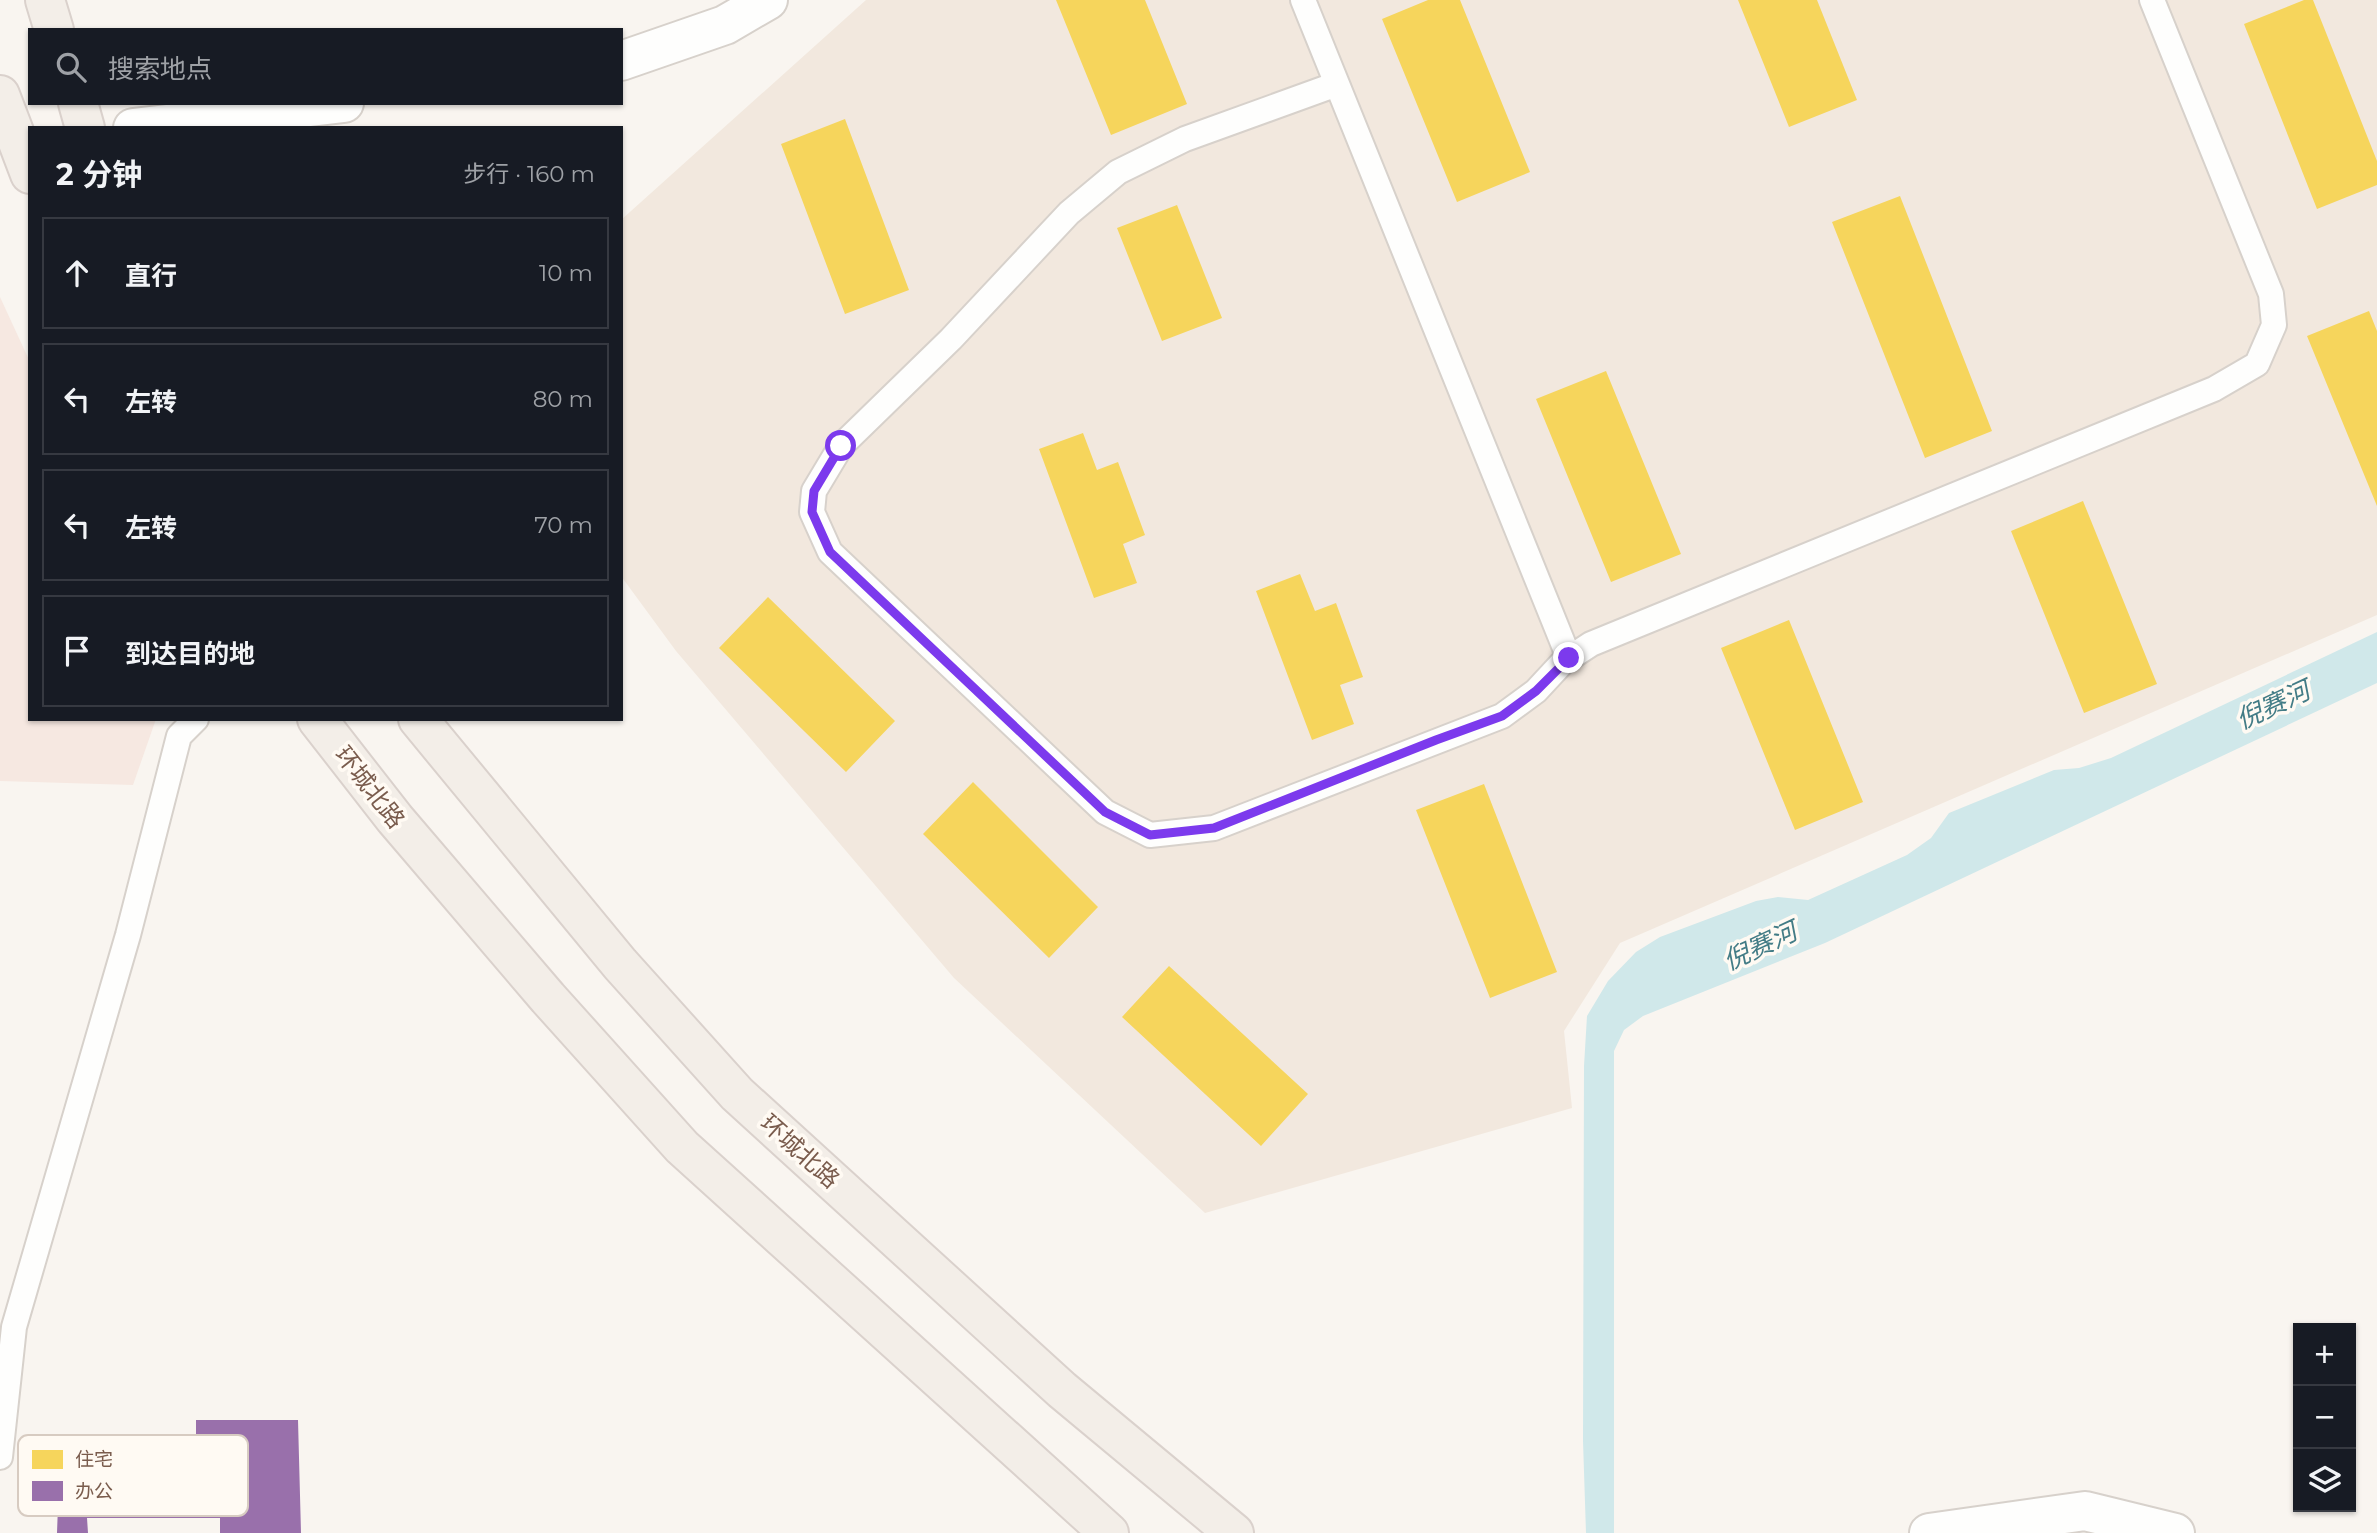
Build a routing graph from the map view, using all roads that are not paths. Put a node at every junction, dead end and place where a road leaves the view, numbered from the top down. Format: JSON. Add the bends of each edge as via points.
{"nodes":[{"id":1,"x":45,"y":0,"type":"edge"},
{"id":2,"x":768,"y":0,"type":"edge"},
{"id":3,"x":1303,"y":0,"type":"edge"},
{"id":4,"x":2152,"y":0,"type":"edge"},
{"id":5,"x":53,"y":28,"type":"edge"},
{"id":6,"x":623,"y":60,"type":"edge"},
{"id":7,"x":1337,"y":84,"type":"junction"},
{"id":8,"x":0,"y":95,"type":"edge"},
{"id":9,"x":79,"y":105,"type":"edge"},
{"id":10,"x":327,"y":105,"type":"edge"},
{"id":11,"x":84,"y":126,"type":"edge"},
{"id":12,"x":149,"y":126,"type":"edge"},
{"id":13,"x":28,"y":169,"type":"edge"},
{"id":14,"x":1569,"y":658,"type":"junction"},
{"id":15,"x":194,"y":721,"type":"edge"},
{"id":16,"x":319,"y":721,"type":"edge"},
{"id":17,"x":420,"y":721,"type":"edge"},
{"id":18,"x":0,"y":1457,"type":"edge"},
{"id":19,"x":1109,"y":1533,"type":"edge"},
{"id":20,"x":1234,"y":1533,"type":"edge"},
{"id":21,"x":1929,"y":1533,"type":"edge"},
{"id":22,"x":2175,"y":1533,"type":"edge"}],
"edges":[{"from":1,"to":5,"type":"main road"},
{"from":2,"to":6,"type":"street","via":[[725,25]]},
{"from":3,"to":7,"type":"lane"},
{"from":4,"to":14,"type":"lane","via":[[2271,294],[2274,325],[2257,364],[2214,389],[1591,644]]},
{"from":7,"to":14,"type":"lane"},
{"from":7,"to":14,"type":"lane","via":[[1185,139],[1118,172],[1069,213],[951,339],[841,446],[814,491],[812,512],[830,552],[1105,812],[1150,835],[1214,828],[1502,716]]},
{"from":8,"to":13,"type":"main road"},
{"from":9,"to":11,"type":"main road"},
{"from":10,"to":12,"type":"street"},
{"from":15,"to":18,"type":"lane","via":[[179,737],[128,935],[14,1327]]},
{"from":16,"to":19,"type":"main road","name":"环城北路","via":[[395,819],[681,1147]]},
{"from":17,"to":20,"type":"main road","name":"环城北路","via":[[620,964],[737,1094],[1062,1390]]},
{"from":21,"to":22,"type":"street","via":[[2085,1511]]}]}
